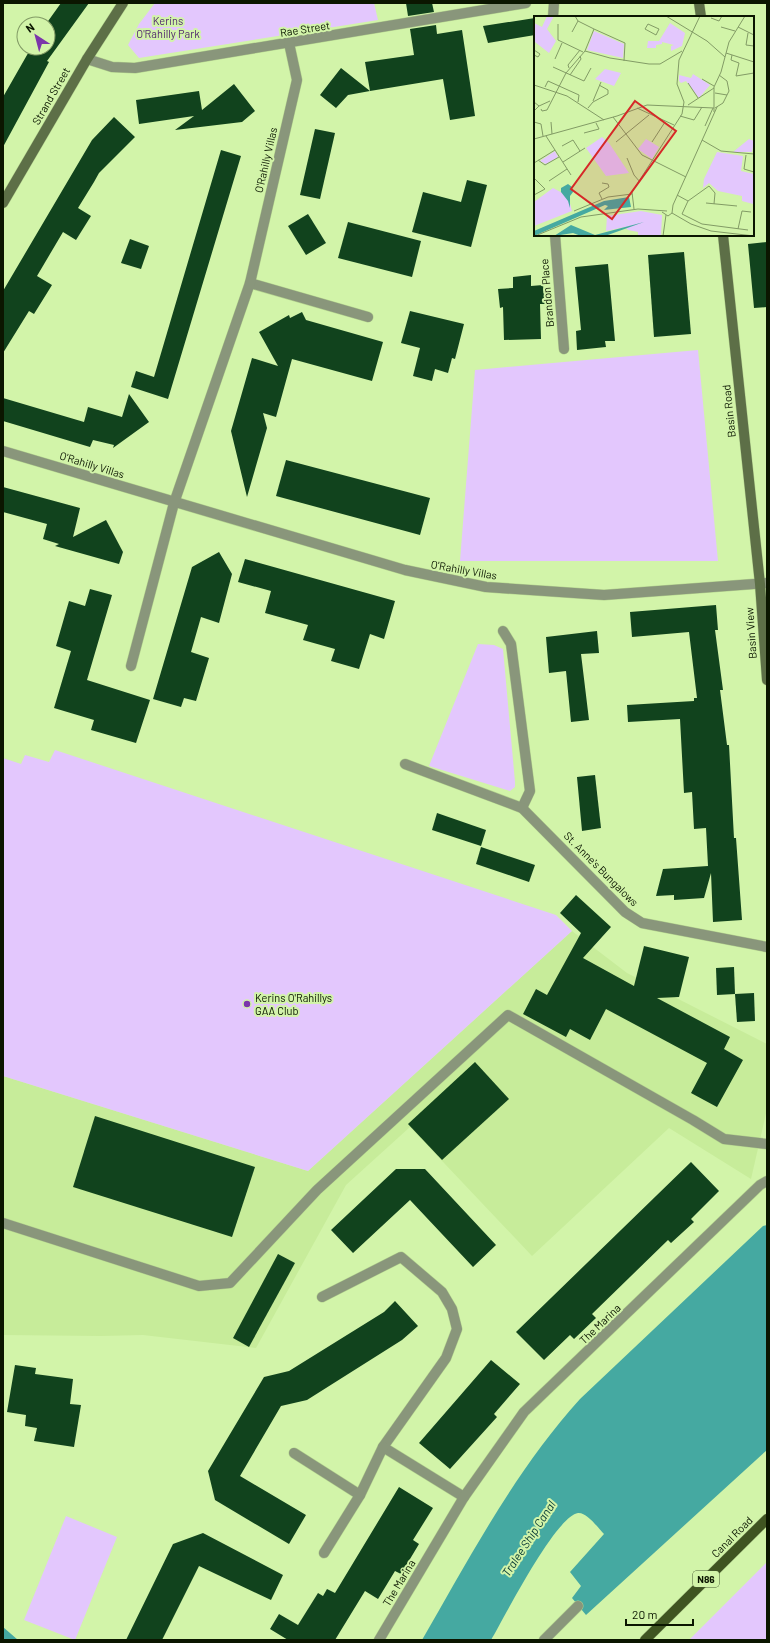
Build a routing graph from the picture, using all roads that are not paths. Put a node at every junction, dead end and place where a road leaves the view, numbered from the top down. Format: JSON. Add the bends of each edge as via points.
{"nodes":[{"id":1,"x":123,"y":3,"type":"edge"},
{"id":2,"x":526,"y":3,"type":"edge"},
{"id":3,"x":554,"y":3,"type":"edge"},
{"id":4,"x":699,"y":3,"type":"edge"},
{"id":5,"x":553,"y":16,"type":"edge"},
{"id":6,"x":700,"y":16,"type":"edge"},
{"id":7,"x":289,"y":43,"type":"junction"},
{"id":8,"x":87,"y":59,"type":"junction"},
{"id":9,"x":3,"y":203,"type":"edge"},
{"id":10,"x":555,"y":236,"type":"edge"},
{"id":11,"x":723,"y":236,"type":"edge"},
{"id":12,"x":250,"y":283,"type":"junction"},
{"id":13,"x":368,"y":317,"type":"dead end"},
{"id":14,"x":564,"y":349,"type":"dead end"},
{"id":15,"x":3,"y":451,"type":"edge"},
{"id":16,"x":174,"y":502,"type":"junction"},
{"id":17,"x":763,"y":583,"type":"edge"},
{"id":18,"x":503,"y":631,"type":"dead end"},
{"id":19,"x":131,"y":666,"type":"dead end"},
{"id":20,"x":767,"y":680,"type":"edge"},
{"id":21,"x":405,"y":764,"type":"dead end"},
{"id":22,"x":522,"y":808,"type":"junction"},
{"id":23,"x":767,"y":947,"type":"edge"},
{"id":24,"x":767,"y":1144,"type":"edge"},
{"id":25,"x":767,"y":1181,"type":"edge"},
{"id":26,"x":3,"y":1223,"type":"edge"},
{"id":27,"x":322,"y":1297,"type":"dead end"},
{"id":28,"x":383,"y":1447,"type":"junction"},
{"id":29,"x":294,"y":1453,"type":"dead end"},
{"id":30,"x":360,"y":1495,"type":"junction"},
{"id":31,"x":464,"y":1497,"type":"junction"},
{"id":32,"x":767,"y":1519,"type":"edge"},
{"id":33,"x":324,"y":1553,"type":"dead end"},
{"id":34,"x":578,"y":1606,"type":"dead end"},
{"id":35,"x":380,"y":1640,"type":"edge"},
{"id":36,"x":544,"y":1640,"type":"edge"},
{"id":37,"x":645,"y":1640,"type":"edge"}],
"edges":[{"from":1,"to":8,"type":"main road","name":"Strand Street"},
{"from":2,"to":7,"type":"street","name":"Rae Street"},
{"from":3,"to":5,"type":"street"},
{"from":4,"to":6,"type":"main road"},
{"from":7,"to":8,"type":"street","name":"Rae Street","via":[[135,68],[112,67]]},
{"from":7,"to":12,"type":"street","name":"O'Rahilly Villas","via":[[297,80]]},
{"from":8,"to":9,"type":"main road","name":"Strand Street"},
{"from":10,"to":14,"type":"street","name":"Brandon Place"},
{"from":11,"to":17,"type":"main road","name":"Basin Road"},
{"from":12,"to":13,"type":"street"},
{"from":12,"to":16,"type":"street","name":"O'Rahilly Villas"},
{"from":15,"to":16,"type":"street","name":"O'Rahilly Villas"},
{"from":16,"to":17,"type":"street","name":"O'Rahilly Villas","via":[[405,570],[486,587],[604,595]]},
{"from":16,"to":19,"type":"street","name":"O'Rahilly Villas"},
{"from":17,"to":20,"type":"main road","name":"Basin View"},
{"from":18,"to":22,"type":"street","via":[[511,644],[530,791]]},
{"from":21,"to":22,"type":"street","name":"St. Anne's Bungalows"},
{"from":22,"to":23,"type":"street","name":"St. Anne's Bungalows","via":[[625,912],[642,923]]},
{"from":24,"to":26,"type":"street","via":[[724,1139],[508,1015],[317,1190],[230,1283],[198,1286]]},
{"from":25,"to":31,"type":"street","name":"The Marina","via":[[524,1412]]},
{"from":27,"to":28,"type":"street","via":[[401,1257],[442,1292],[452,1309],[457,1329],[446,1358]]},
{"from":28,"to":30,"type":"street"},
{"from":28,"to":31,"type":"street"},
{"from":29,"to":30,"type":"street"},
{"from":30,"to":33,"type":"street"},
{"from":31,"to":35,"type":"street","name":"The Marina"},
{"from":32,"to":37,"type":"main road","name":"Canal Road","number":"N86"},
{"from":34,"to":36,"type":"street"}]}
